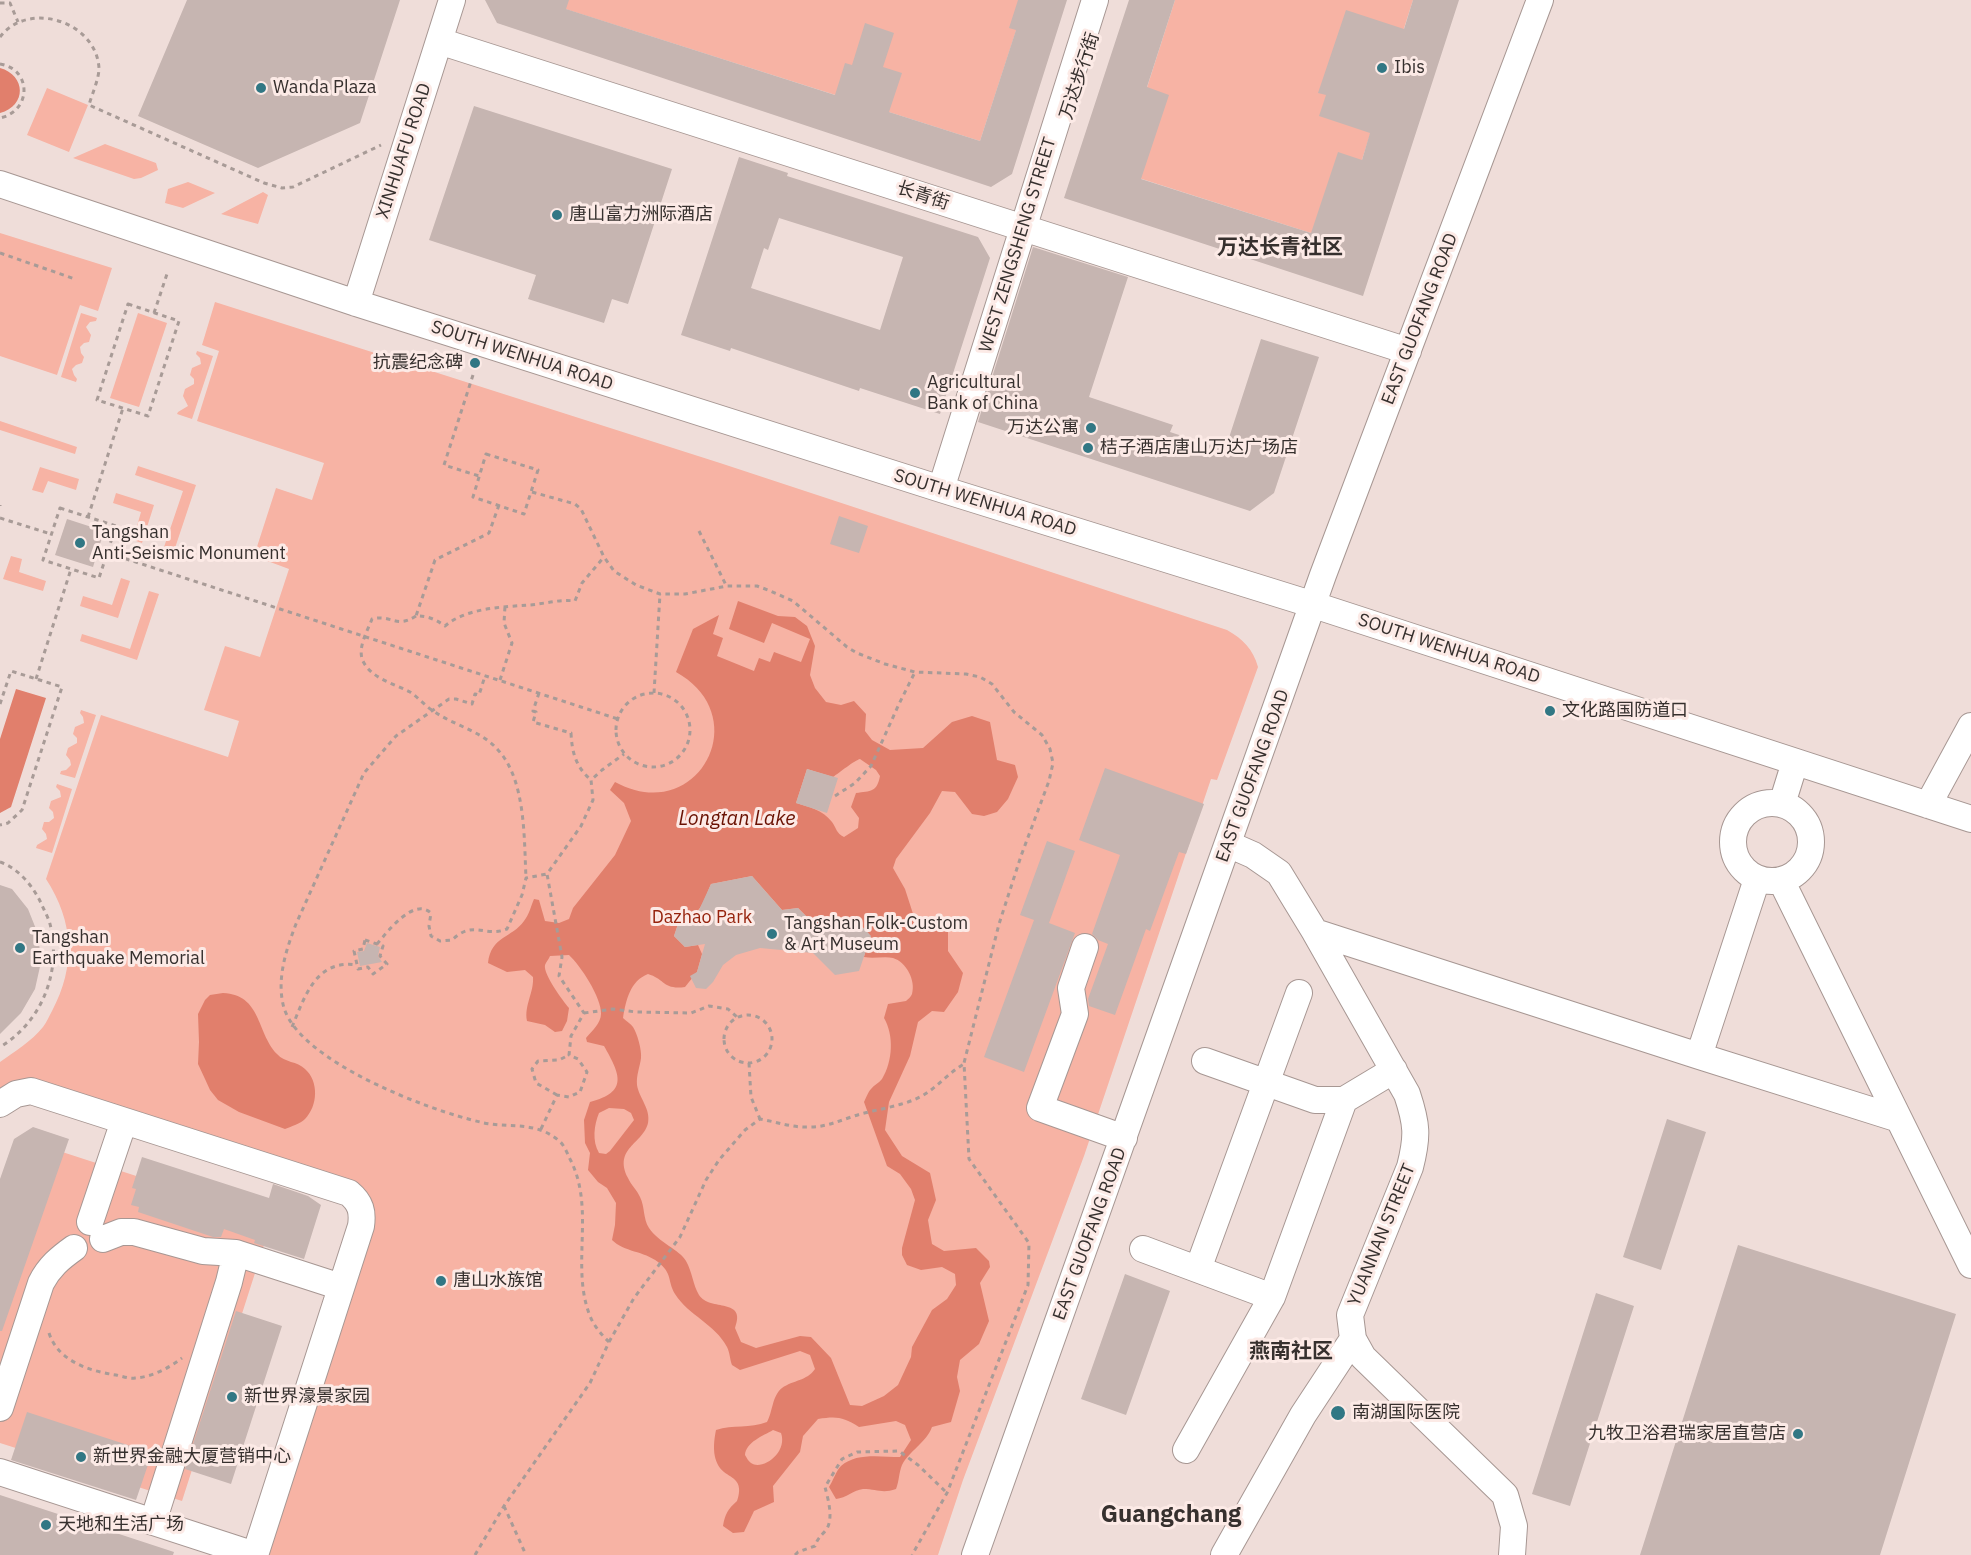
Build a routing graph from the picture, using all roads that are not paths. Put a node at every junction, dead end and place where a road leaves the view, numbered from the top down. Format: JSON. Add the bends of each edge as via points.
{"nodes":[{"id":1,"x":452,"y":0,"type":"edge"},
{"id":2,"x":1085,"y":0,"type":"edge"},
{"id":3,"x":1095,"y":0,"type":"edge"},
{"id":4,"x":1104,"y":0,"type":"edge"},
{"id":5,"x":1540,"y":0,"type":"edge"},
{"id":6,"x":439,"y":41,"type":"junction"},
{"id":7,"x":0,"y":184,"type":"edge"},
{"id":8,"x":1023,"y":228,"type":"junction"},
{"id":9,"x":356,"y":303,"type":"junction"},
{"id":10,"x":1408,"y":351,"type":"junction"},
{"id":11,"x":941,"y":489,"type":"junction"},
{"id":12,"x":1314,"y":605,"type":"junction"},
{"id":13,"x":1971,"y":726,"type":"edge"},
{"id":14,"x":1795,"y":762,"type":"junction"},
{"id":15,"x":1782,"y":804,"type":"junction"},
{"id":16,"x":1928,"y":805,"type":"junction"},
{"id":17,"x":1971,"y":819,"type":"edge"},
{"id":18,"x":1228,"y":844,"type":"junction"},
{"id":19,"x":1769,"y":880,"type":"junction"},
{"id":20,"x":1315,"y":932,"type":"junction"},
{"id":21,"x":1085,"y":947,"type":"dead end"},
{"id":22,"x":1299,"y":993,"type":"dead end"},
{"id":23,"x":1699,"y":1056,"type":"junction"},
{"id":24,"x":1205,"y":1061,"type":"dead end"},
{"id":25,"x":1394,"y":1070,"type":"junction"},
{"id":26,"x":1266,"y":1082,"type":"junction"},
{"id":27,"x":1344,"y":1100,"type":"junction"},
{"id":28,"x":0,"y":1104,"type":"edge"},
{"id":29,"x":1899,"y":1119,"type":"junction"},
{"id":30,"x":124,"y":1121,"type":"junction"},
{"id":31,"x":1124,"y":1138,"type":"junction"},
{"id":32,"x":96,"y":1230,"type":"junction"},
{"id":33,"x":1143,"y":1249,"type":"dead end"},
{"id":34,"x":203,"y":1251,"type":"junction"},
{"id":35,"x":236,"y":1253,"type":"junction"},
{"id":36,"x":1971,"y":1265,"type":"edge"},
{"id":37,"x":1198,"y":1269,"type":"junction"},
{"id":38,"x":229,"y":1282,"type":"junction"},
{"id":39,"x":341,"y":1287,"type":"junction"},
{"id":40,"x":1272,"y":1297,"type":"junction"},
{"id":41,"x":1353,"y":1339,"type":"junction"},
{"id":42,"x":0,"y":1408,"type":"edge"},
{"id":43,"x":1186,"y":1450,"type":"dead end"},
{"id":44,"x":0,"y":1472,"type":"edge"},
{"id":45,"x":153,"y":1521,"type":"junction"},
{"id":46,"x":255,"y":1555,"type":"edge"},
{"id":47,"x":975,"y":1555,"type":"edge"},
{"id":48,"x":1224,"y":1555,"type":"edge"},
{"id":49,"x":1512,"y":1555,"type":"edge"}],
"edges":[{"from":1,"to":6,"type":"street","name":"XINHUAFU ROAD"},
{"from":2,"to":8,"type":"street","name":"万达步行街","via":[[1018,215]]},
{"from":3,"to":8,"type":"street","name":"WEST ZENGSHENG STREET"},
{"from":4,"to":8,"type":"street","name":"万达步行街","via":[[1036,215]]},
{"from":5,"to":10,"type":"street","name":"EAST GUOFANG ROAD"},
{"from":6,"to":8,"type":"street","name":"长青街"},
{"from":6,"to":9,"type":"street","name":"XINHUAFU ROAD"},
{"from":7,"to":9,"type":"street","name":"SOUTH WENHUA ROAD"},
{"from":8,"to":10,"type":"street","name":"长青街"},
{"from":8,"to":11,"type":"street","name":"WEST ZENGSHENG STREET"},
{"from":9,"to":11,"type":"street","name":"SOUTH WENHUA ROAD"},
{"from":10,"to":12,"type":"street","name":"EAST GUOFANG ROAD"},
{"from":11,"to":12,"type":"street","name":"SOUTH WENHUA ROAD"},
{"from":12,"to":14,"type":"street","name":"SOUTH WENHUA ROAD"},
{"from":12,"to":18,"type":"street","name":"EAST GUOFANG ROAD"},
{"from":13,"to":16,"type":"street"},
{"from":14,"to":15,"type":"street"},
{"from":14,"to":16,"type":"street","name":"SOUTH WENHUA ROAD"},
{"from":15,"to":19,"type":"street","via":[[1803,818],[1811,842],[1809,855],[1793,875]]},
{"from":15,"to":19,"type":"street","via":[[1756,806],[1745,813],[1733,836],[1733,849],[1746,872]]},
{"from":16,"to":17,"type":"street","name":"SOUTH WENHUA ROAD"},
{"from":18,"to":20,"type":"street","name":"YUANNAN STREET","via":[[1279,873]]},
{"from":18,"to":31,"type":"street","name":"EAST GUOFANG ROAD"},
{"from":19,"to":23,"type":"street"},
{"from":19,"to":29,"type":"street"},
{"from":20,"to":23,"type":"street"},
{"from":20,"to":25,"type":"street","name":"YUANNAN STREET"},
{"from":21,"to":31,"type":"street","via":[[1071,988],[1075,1014],[1040,1108]]},
{"from":22,"to":26,"type":"street"},
{"from":23,"to":29,"type":"street"},
{"from":24,"to":26,"type":"street"},
{"from":25,"to":27,"type":"street"},
{"from":25,"to":41,"type":"street","name":"YUANNAN STREET","via":[[1415,1119],[1416,1142],[1410,1167],[1350,1315]]},
{"from":26,"to":27,"type":"street","via":[[1315,1100]]},
{"from":26,"to":37,"type":"street"},
{"from":27,"to":40,"type":"street"},
{"from":28,"to":30,"type":"street","via":[[16,1094],[31,1091]]},
{"from":29,"to":36,"type":"street"},
{"from":30,"to":32,"type":"street"},
{"from":30,"to":39,"type":"street","via":[[349,1193],[363,1213]]},
{"from":31,"to":47,"type":"street","name":"EAST GUOFANG ROAD"},
{"from":32,"to":34,"type":"street","via":[[134,1232]]},
{"from":32,"to":42,"type":"street","via":[[80,1223],[73,1229],[74,1248],[46,1273]]},
{"from":33,"to":37,"type":"street"},
{"from":34,"to":35,"type":"street"},
{"from":34,"to":38,"type":"street"},
{"from":35,"to":38,"type":"street"},
{"from":35,"to":39,"type":"street"},
{"from":37,"to":40,"type":"street"},
{"from":38,"to":45,"type":"street"},
{"from":39,"to":46,"type":"street"},
{"from":40,"to":43,"type":"street"},
{"from":41,"to":48,"type":"street","via":[[1303,1415]]},
{"from":41,"to":49,"type":"street","via":[[1363,1357],[1505,1495],[1514,1526]]},
{"from":44,"to":45,"type":"street"},
{"from":45,"to":46,"type":"street"}]}
